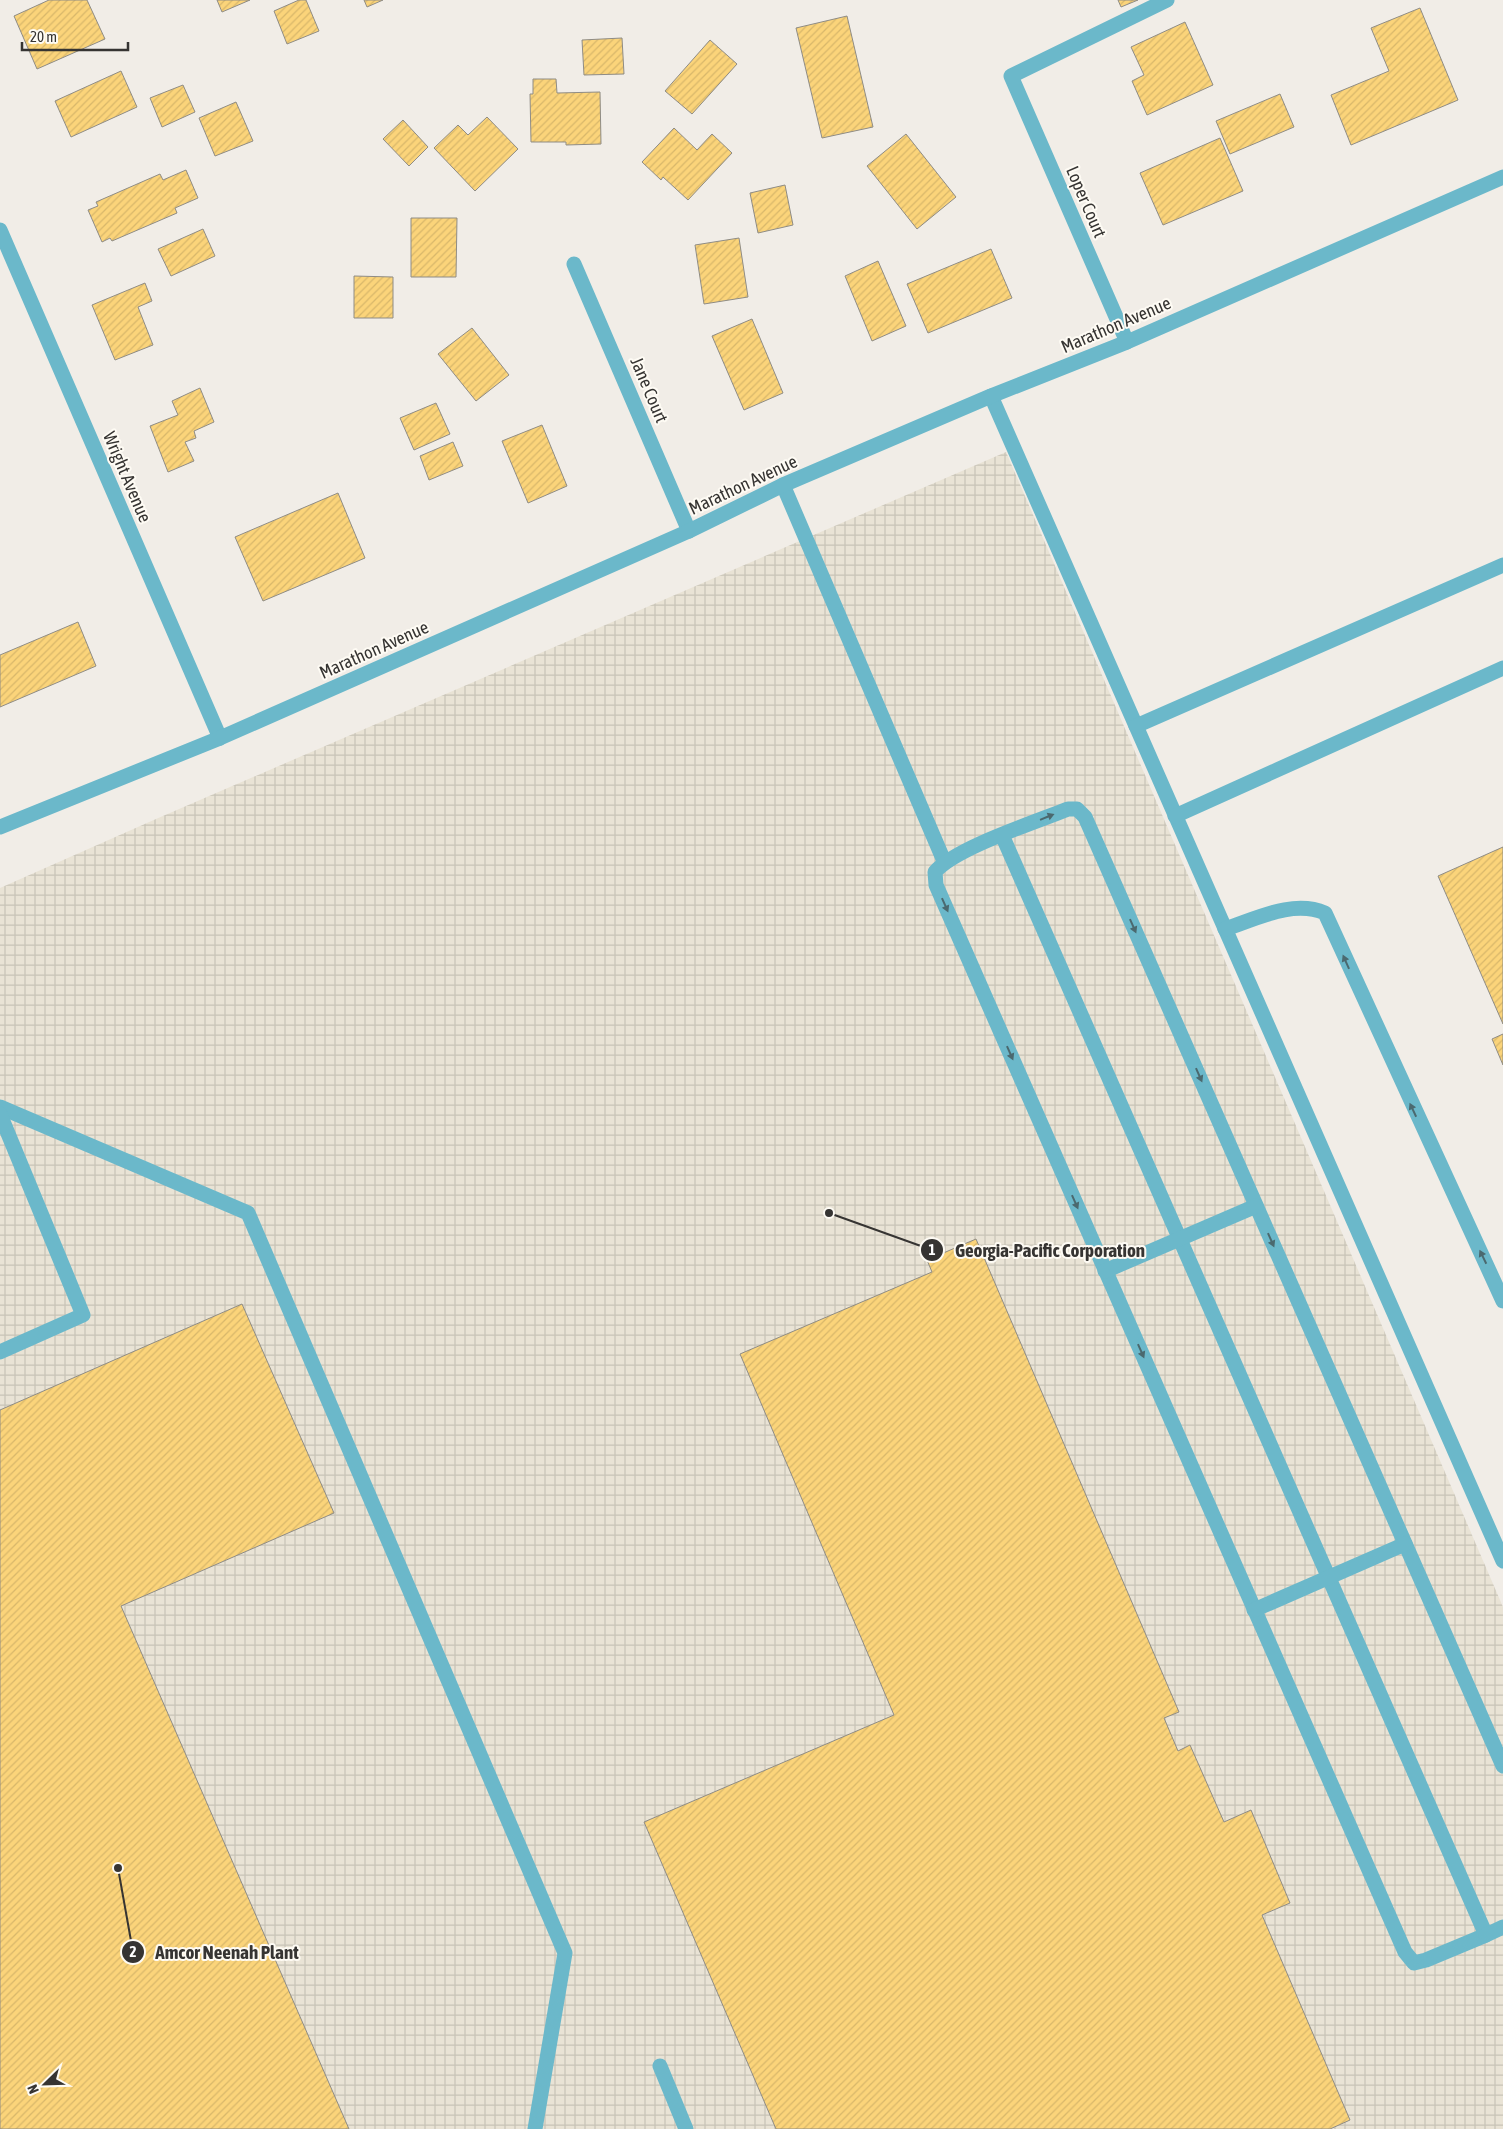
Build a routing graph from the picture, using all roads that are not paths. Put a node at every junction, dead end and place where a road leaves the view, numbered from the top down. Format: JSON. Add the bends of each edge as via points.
{"nodes":[{"id":1,"x":1167,"y":0,"type":"edge"},
{"id":2,"x":1503,"y":177,"type":"edge"},
{"id":3,"x":0,"y":230,"type":"edge"},
{"id":4,"x":574,"y":264,"type":"dead end"},
{"id":5,"x":1127,"y":342,"type":"junction"},
{"id":6,"x":991,"y":396,"type":"junction"},
{"id":7,"x":783,"y":485,"type":"junction"},
{"id":8,"x":689,"y":531,"type":"junction"},
{"id":9,"x":1503,"y":565,"type":"edge"},
{"id":10,"x":1503,"y":668,"type":"edge"},
{"id":11,"x":1136,"y":726,"type":"junction"},
{"id":12,"x":220,"y":738,"type":"junction"},
{"id":13,"x":1176,"y":816,"type":"junction"},
{"id":14,"x":0,"y":827,"type":"edge"},
{"id":15,"x":1002,"y":836,"type":"junction"},
{"id":16,"x":944,"y":861,"type":"junction"},
{"id":17,"x":1226,"y":929,"type":"junction"},
{"id":18,"x":0,"y":1107,"type":"edge"},
{"id":19,"x":0,"y":1114,"type":"edge"},
{"id":20,"x":1256,"y":1206,"type":"junction"},
{"id":21,"x":1180,"y":1239,"type":"junction"},
{"id":22,"x":1105,"y":1271,"type":"junction"},
{"id":23,"x":1503,"y":1301,"type":"edge"},
{"id":24,"x":0,"y":1352,"type":"edge"},
{"id":25,"x":1405,"y":1544,"type":"junction"},
{"id":26,"x":1503,"y":1561,"type":"edge"},
{"id":27,"x":1329,"y":1578,"type":"junction"},
{"id":28,"x":1254,"y":1610,"type":"junction"},
{"id":29,"x":1503,"y":1766,"type":"edge"},
{"id":30,"x":1503,"y":1927,"type":"edge"},
{"id":31,"x":1486,"y":1935,"type":"junction"},
{"id":32,"x":660,"y":2066,"type":"dead end"},
{"id":33,"x":535,"y":2129,"type":"edge"},
{"id":34,"x":686,"y":2129,"type":"edge"}],
"edges":[{"from":1,"to":5,"type":"street","name":"Loper Court","via":[[1011,76]]},
{"from":2,"to":5,"type":"street","name":"Marathon Avenue"},
{"from":3,"to":12,"type":"street","name":"Wright Avenue"},
{"from":4,"to":8,"type":"street","name":"Jane Court"},
{"from":5,"to":6,"type":"street","name":"Marathon Avenue"},
{"from":6,"to":7,"type":"street","name":"Marathon Avenue"},
{"from":6,"to":11,"type":"street"},
{"from":7,"to":8,"type":"street","name":"Marathon Avenue"},
{"from":7,"to":16,"type":"street"},
{"from":8,"to":12,"type":"street","name":"Marathon Avenue"},
{"from":9,"to":11,"type":"street"},
{"from":10,"to":13,"type":"street"},
{"from":11,"to":13,"type":"street"},
{"from":12,"to":14,"type":"street","name":"Marathon Avenue"},
{"from":13,"to":17,"type":"street"},
{"from":15,"to":16,"type":"street"},
{"from":15,"to":20,"type":"street","one_way":true,"via":[[1068,808],[1077,809],[1085,817]]},
{"from":15,"to":21,"type":"street"},
{"from":16,"to":22,"type":"street","one_way":true,"via":[[934,872],[936,885]]},
{"from":23,"to":17,"type":"street","one_way":true,"via":[[1324,913],[1313,908],[1290,908]]},
{"from":17,"to":26,"type":"street"},
{"from":18,"to":33,"type":"street","via":[[248,1214],[565,1953]]},
{"from":19,"to":24,"type":"street","via":[[83,1315]]},
{"from":20,"to":21,"type":"street"},
{"from":20,"to":25,"type":"street","one_way":true},
{"from":21,"to":22,"type":"street"},
{"from":21,"to":27,"type":"street"},
{"from":22,"to":28,"type":"street","one_way":true},
{"from":25,"to":27,"type":"street"},
{"from":25,"to":29,"type":"street"},
{"from":27,"to":28,"type":"street"},
{"from":27,"to":31,"type":"street"},
{"from":28,"to":31,"type":"street","via":[[1405,1952],[1414,1963]]},
{"from":30,"to":31,"type":"street"},
{"from":32,"to":34,"type":"street"}]}
